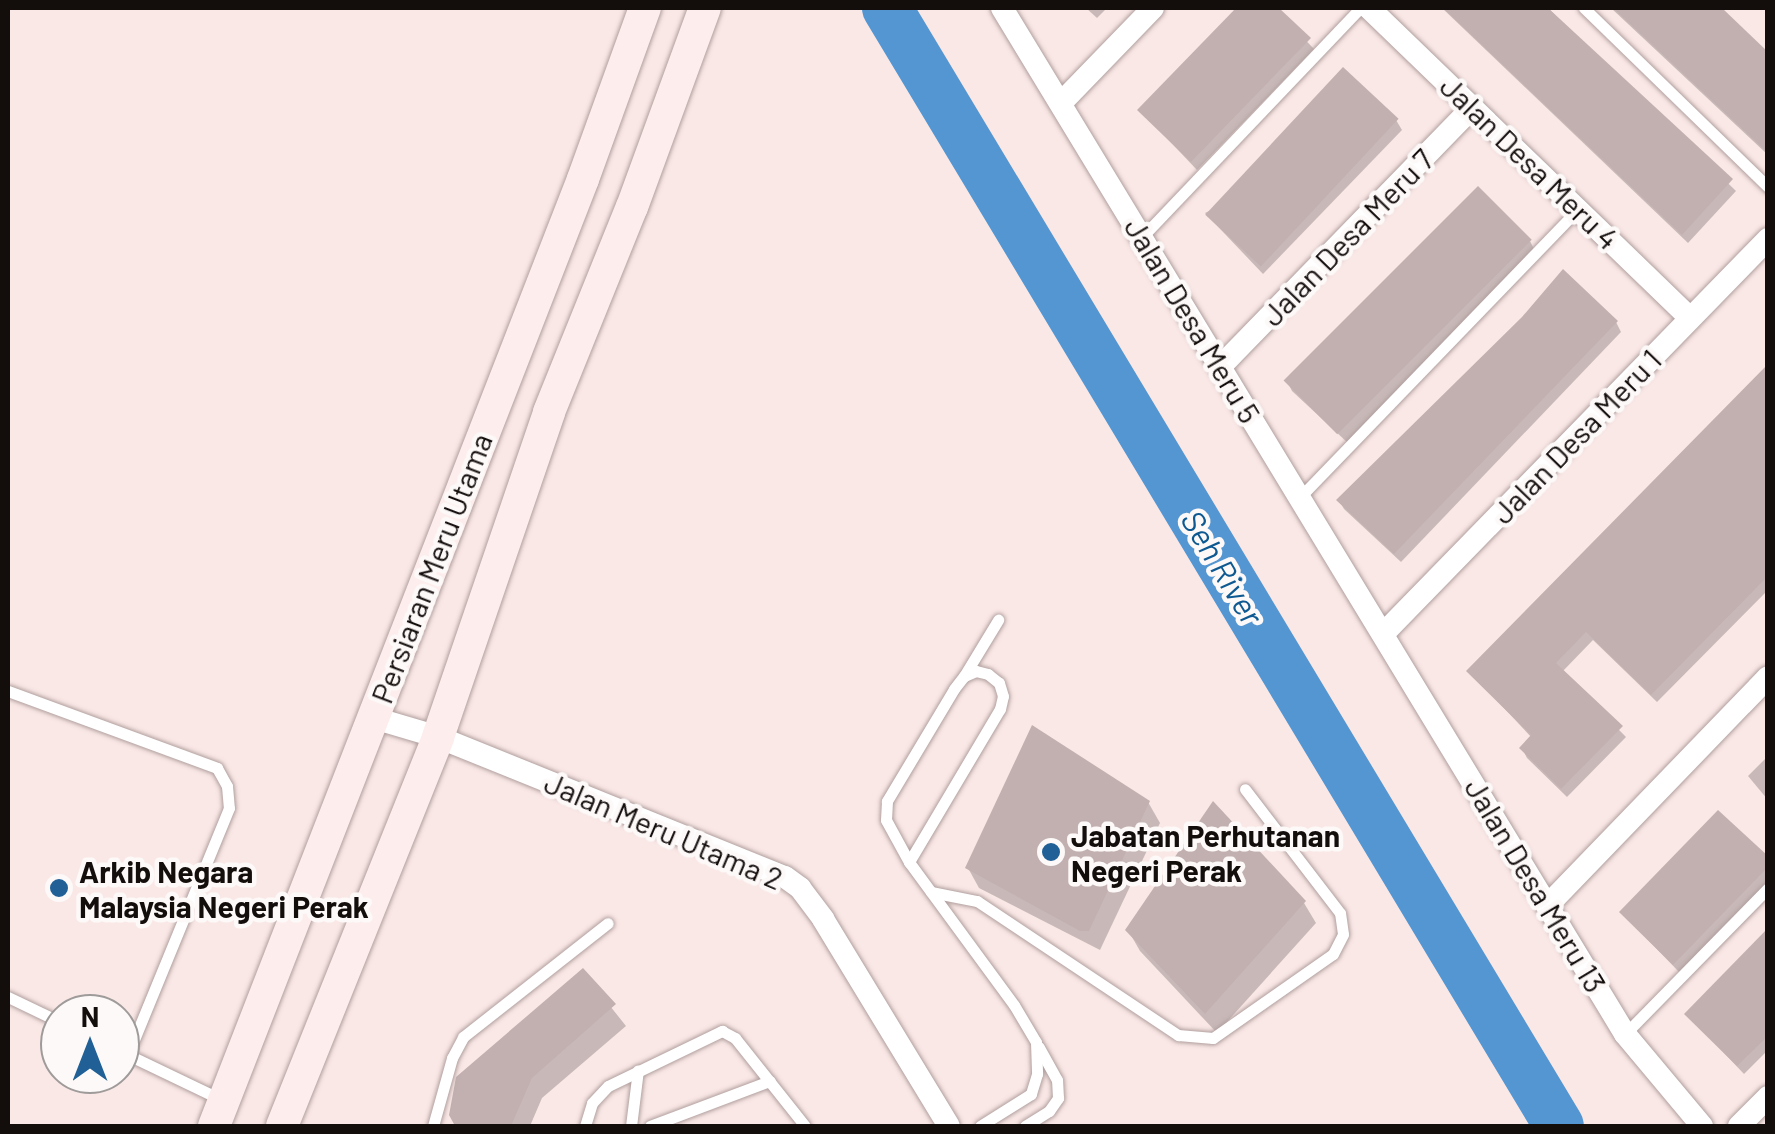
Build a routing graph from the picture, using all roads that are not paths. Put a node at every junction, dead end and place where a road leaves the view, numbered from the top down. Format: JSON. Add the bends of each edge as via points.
{"nodes":[{"id":1,"x":645,"y":8,"type":"edge"},
{"id":2,"x":704,"y":8,"type":"edge"},
{"id":3,"x":1002,"y":8,"type":"edge"},
{"id":4,"x":1153,"y":8,"type":"edge"},
{"id":5,"x":1360,"y":8,"type":"edge"},
{"id":6,"x":1369,"y":8,"type":"edge"},
{"id":7,"x":1584,"y":8,"type":"edge"},
{"id":8,"x":1061,"y":103,"type":"junction"},
{"id":9,"x":1473,"y":107,"type":"junction"},
{"id":10,"x":1768,"y":187,"type":"edge"},
{"id":11,"x":1578,"y":209,"type":"junction"},
{"id":12,"x":1142,"y":237,"type":"junction"},
{"id":13,"x":1768,"y":238,"type":"edge"},
{"id":14,"x":1690,"y":318,"type":"junction"},
{"id":15,"x":1221,"y":366,"type":"junction"},
{"id":16,"x":501,"y":383,"type":"junction"},
{"id":17,"x":548,"y":412,"type":"junction"},
{"id":18,"x":1300,"y":496,"type":"junction"},
{"id":19,"x":998,"y":620,"type":"dead end"},
{"id":20,"x":1384,"y":633,"type":"junction"},
{"id":21,"x":964,"y":676,"type":"junction"},
{"id":22,"x":1768,"y":677,"type":"edge"},
{"id":23,"x":8,"y":691,"type":"edge"},
{"id":24,"x":374,"y":718,"type":"junction"},
{"id":25,"x":438,"y":737,"type":"junction"},
{"id":26,"x":1246,"y":789,"type":"dead end"},
{"id":27,"x":909,"y":862,"type":"junction"},
{"id":28,"x":1768,"y":888,"type":"edge"},
{"id":29,"x":931,"y":892,"type":"junction"},
{"id":30,"x":1548,"y":906,"type":"junction"},
{"id":31,"x":608,"y":922,"type":"dead end"},
{"id":32,"x":8,"y":997,"type":"edge"},
{"id":33,"x":40,"y":1012,"type":"edge"},
{"id":34,"x":140,"y":1015,"type":"edge"},
{"id":35,"x":1625,"y":1034,"type":"junction"},
{"id":36,"x":1036,"y":1042,"type":"junction"},
{"id":37,"x":140,"y":1063,"type":"edge"},
{"id":38,"x":638,"y":1070,"type":"junction"},
{"id":39,"x":770,"y":1080,"type":"junction"},
{"id":40,"x":1768,"y":1097,"type":"edge"},
{"id":41,"x":219,"y":1114,"type":"edge"},
{"id":42,"x":282,"y":1126,"type":"edge"},
{"id":43,"x":433,"y":1126,"type":"edge"},
{"id":44,"x":585,"y":1126,"type":"edge"},
{"id":45,"x":631,"y":1126,"type":"edge"},
{"id":46,"x":650,"y":1126,"type":"edge"},
{"id":47,"x":805,"y":1126,"type":"edge"},
{"id":48,"x":949,"y":1126,"type":"edge"},
{"id":49,"x":980,"y":1126,"type":"edge"},
{"id":50,"x":1025,"y":1126,"type":"edge"},
{"id":51,"x":1702,"y":1126,"type":"edge"},
{"id":52,"x":1739,"y":1126,"type":"edge"}],
"edges":[{"from":1,"to":16,"type":"main road","name":"Persiaran Meru Utama"},
{"from":2,"to":17,"type":"main road","name":"Persiaran Meru Utama"},
{"from":3,"to":8,"type":"street","name":"Jalan Desa Meru 5"},
{"from":4,"to":8,"type":"street"},
{"from":5,"to":12,"type":"lane"},
{"from":6,"to":9,"type":"street","name":"Jalan Desa Meru 4"},
{"from":7,"to":10,"type":"lane"},
{"from":8,"to":12,"type":"street","name":"Jalan Desa Meru 5"},
{"from":9,"to":11,"type":"street","name":"Jalan Desa Meru 4"},
{"from":9,"to":15,"type":"street","name":"Jalan Desa Meru 7"},
{"from":11,"to":14,"type":"street","name":"Jalan Desa Meru 4"},
{"from":11,"to":18,"type":"lane"},
{"from":12,"to":15,"type":"street","name":"Jalan Desa Meru 5"},
{"from":13,"to":14,"type":"street","name":"Jalan Desa Meru 1"},
{"from":14,"to":20,"type":"street","name":"Jalan Desa Meru 1"},
{"from":15,"to":18,"type":"street","name":"Jalan Desa Meru 5"},
{"from":16,"to":17,"type":"main road"},
{"from":16,"to":24,"type":"main road","name":"Persiaran Meru Utama"},
{"from":17,"to":25,"type":"main road","name":"Persiaran Meru Utama"},
{"from":18,"to":20,"type":"street","name":"Jalan Desa Meru 5"},
{"from":19,"to":21,"type":"lane"},
{"from":20,"to":30,"type":"street","name":"Jalan Desa Meru 13"},
{"from":21,"to":27,"type":"lane","via":[[887,801],[886,820]]},
{"from":21,"to":27,"type":"lane","via":[[976,671],[998,683],[1000,710]]},
{"from":22,"to":30,"type":"street"},
{"from":23,"to":34,"type":"lane","via":[[217,768],[227,786],[228,808]]},
{"from":24,"to":25,"type":"street","name":"Jalan Meru Utama 2"},
{"from":24,"to":41,"type":"main road","name":"Persiaran Meru Utama"},
{"from":25,"to":42,"type":"main road","name":"Persiaran Meru Utama"},
{"from":25,"to":48,"type":"street","name":"Jalan Meru Utama 2","via":[[764,867],[800,888]]},
{"from":26,"to":29,"type":"lane","via":[[1340,913],[1342,934],[1333,954],[1212,1038],[1178,1035],[977,901]]},
{"from":27,"to":29,"type":"lane"},
{"from":28,"to":35,"type":"lane"},
{"from":29,"to":36,"type":"lane"},
{"from":30,"to":35,"type":"street","name":"Jalan Desa Meru 13"},
{"from":31,"to":43,"type":"lane","via":[[463,1037]]},
{"from":32,"to":33,"type":"lane"},
{"from":35,"to":51,"type":"street","name":"Jalan Desa Meru 13"},
{"from":36,"to":49,"type":"lane","via":[[1038,1074],[1031,1094]]},
{"from":36,"to":50,"type":"lane","via":[[1057,1080],[1058,1098]]},
{"from":37,"to":41,"type":"lane"},
{"from":38,"to":39,"type":"lane","via":[[727,1032]]},
{"from":38,"to":44,"type":"lane","via":[[598,1093]]},
{"from":38,"to":45,"type":"lane"},
{"from":39,"to":46,"type":"lane"},
{"from":39,"to":47,"type":"lane"},
{"from":40,"to":52,"type":"street"}]}
